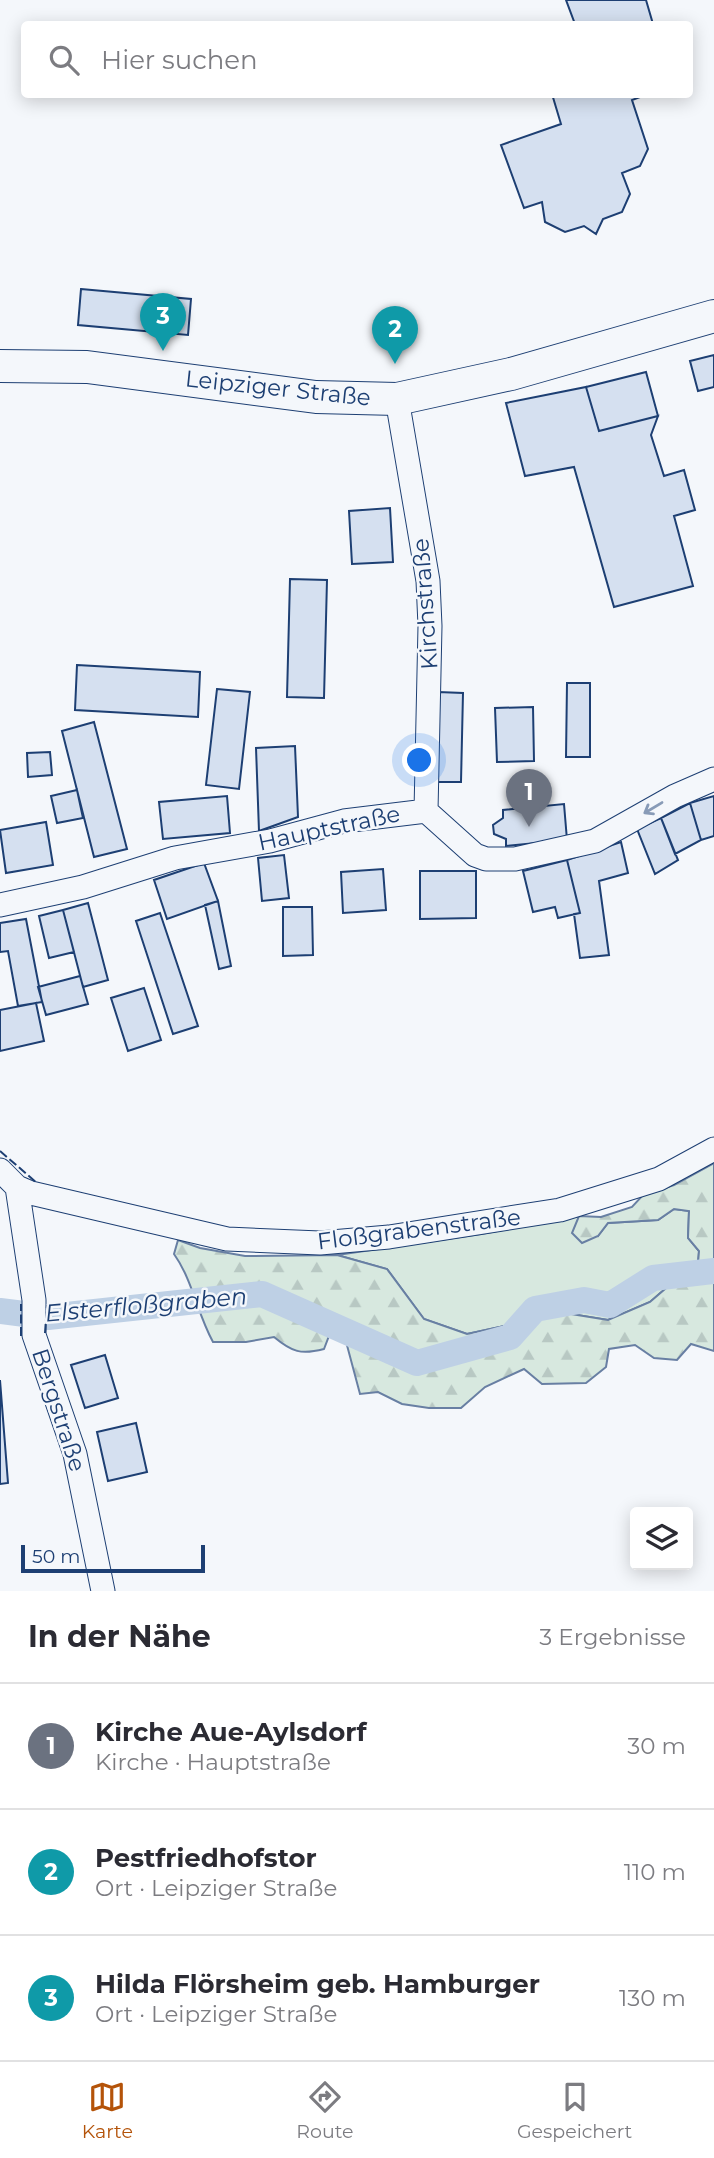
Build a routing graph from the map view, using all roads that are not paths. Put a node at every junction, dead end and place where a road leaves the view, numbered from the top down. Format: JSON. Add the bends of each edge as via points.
{"nodes":[{"id":1,"x":714,"y":316,"type":"edge"},
{"id":2,"x":0,"y":366,"type":"edge"},
{"id":3,"x":397,"y":399,"type":"junction"},
{"id":4,"x":714,"y":779,"type":"edge"},
{"id":5,"x":426,"y":811,"type":"junction"},
{"id":6,"x":0,"y":905,"type":"edge"},
{"id":7,"x":714,"y":1149,"type":"edge"},
{"id":8,"x":0,"y":1170,"type":"edge"},
{"id":9,"x":17,"y":1186,"type":"junction"},
{"id":10,"x":103,"y":1591,"type":"edge"}],
"edges":[{"from":1,"to":3,"type":"street","name":"Leipziger Straße","via":[[511,374]]},
{"from":2,"to":3,"type":"street","name":"Leipziger Straße","via":[[87,367],[316,397]]},
{"from":3,"to":5,"type":"street","name":"Kirchstraße","via":[[428,581]]},
{"from":4,"to":5,"type":"street","name":"Hauptstraße","one_way":true,"via":[[595,841],[515,859],[475,855]]},
{"from":5,"to":6,"type":"street","name":"Hauptstraße","via":[[370,816],[175,858],[83,887]]},
{"from":7,"to":9,"type":"street","name":"Floßgrabenstraße","via":[[659,1179],[560,1210],[320,1243],[249,1241],[194,1233],[47,1198]]},
{"from":8,"to":9,"type":"street","name":"Floßgrabenstraße"},
{"from":9,"to":10,"type":"street","name":"Bergstraße","via":[[34,1300],[34,1335],[75,1454]]}]}
